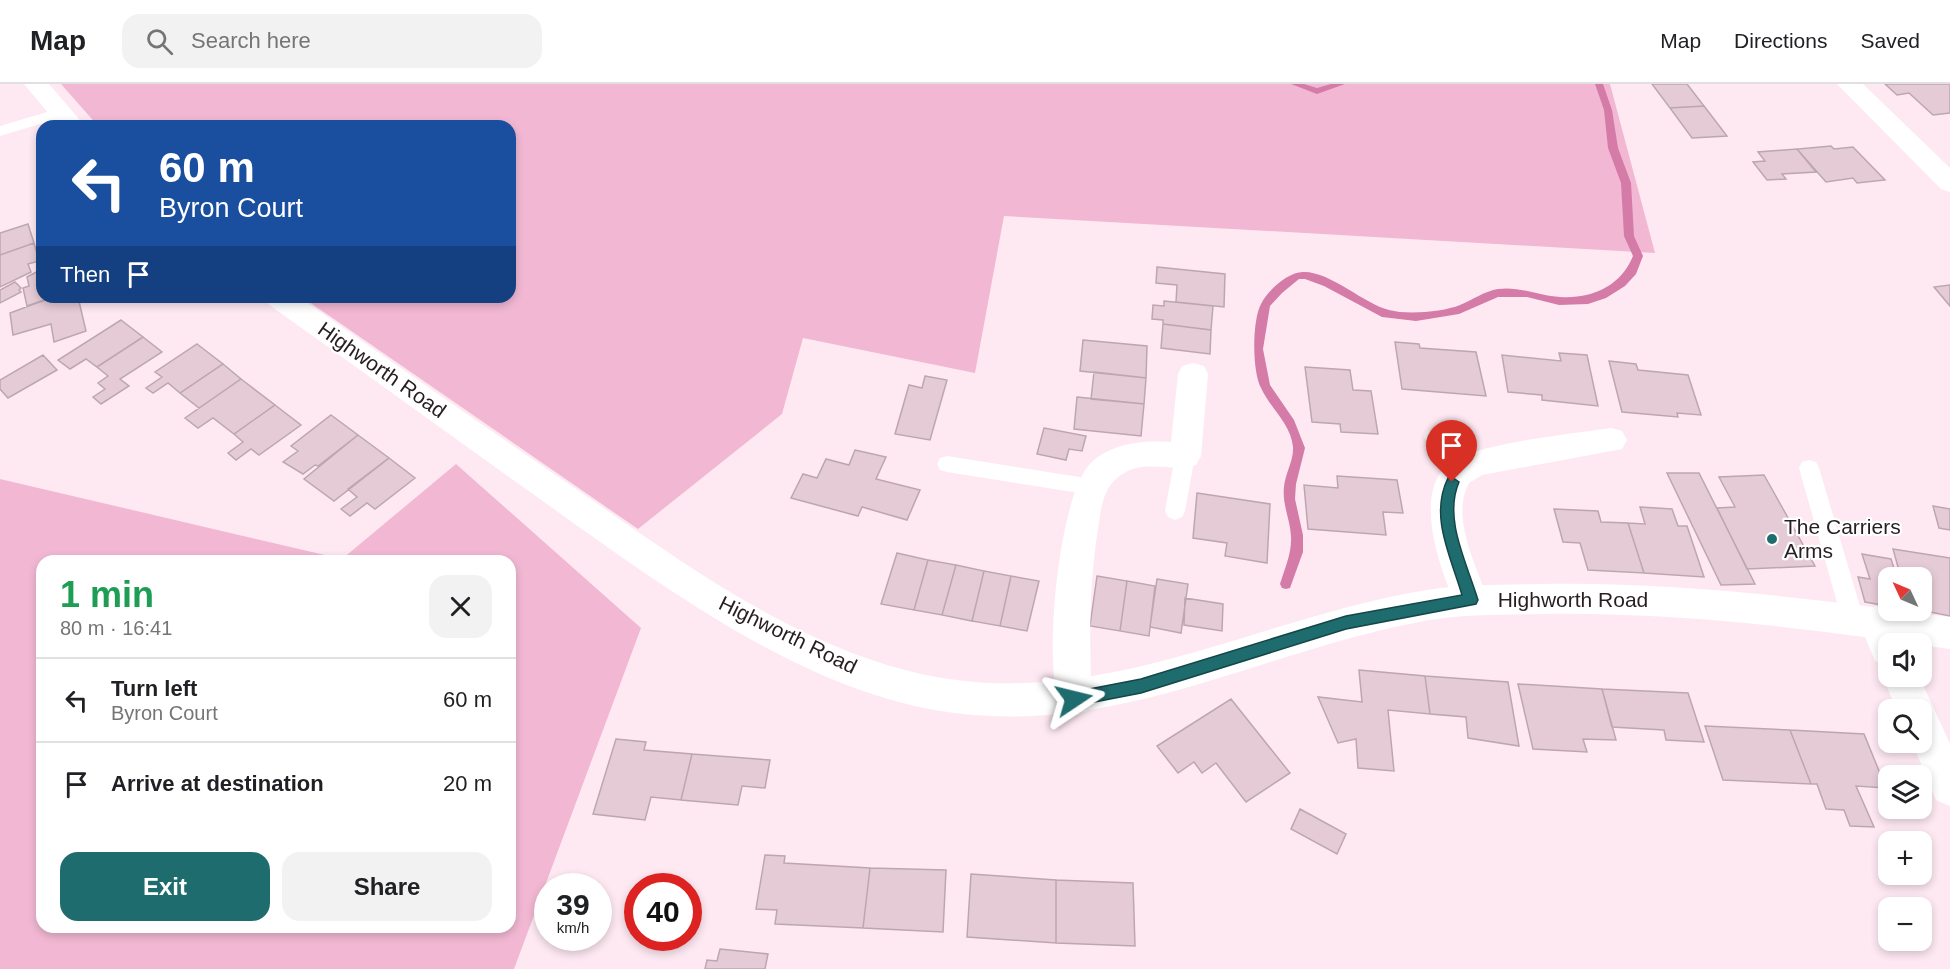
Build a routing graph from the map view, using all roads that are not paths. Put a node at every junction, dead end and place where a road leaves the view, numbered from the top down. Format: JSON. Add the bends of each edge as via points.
{"nodes":[{"id":1,"x":36,"y":84,"type":"edge"},
{"id":2,"x":1850,"y":84,"type":"edge"},
{"id":3,"x":67,"y":120,"type":"edge"},
{"id":4,"x":36,"y":125,"type":"edge"},
{"id":5,"x":0,"y":131,"type":"edge"},
{"id":6,"x":1950,"y":183,"type":"edge"},
{"id":7,"x":287,"y":303,"type":"edge"},
{"id":8,"x":1193,"y":374,"type":"dead end"},
{"id":9,"x":1434,"y":436,"type":"dead end"},
{"id":10,"x":1611,"y":440,"type":"dead end"},
{"id":11,"x":1185,"y":456,"type":"junction"},
{"id":12,"x":947,"y":464,"type":"dead end"},
{"id":13,"x":1809,"y":468,"type":"dead end"},
{"id":14,"x":1458,"y":472,"type":"junction"},
{"id":15,"x":1092,"y":487,"type":"junction"},
{"id":16,"x":1175,"y":511,"type":"dead end"},
{"id":17,"x":1471,"y":600,"type":"junction"},
{"id":18,"x":1873,"y":630,"type":"edge"},
{"id":19,"x":1950,"y":633,"type":"edge"},
{"id":20,"x":1074,"y":699,"type":"junction"},
{"id":21,"x":1932,"y":746,"type":"edge"},
{"id":22,"x":1950,"y":787,"type":"edge"}],
"edges":[{"from":1,"to":3,"type":"street"},
{"from":2,"to":6,"type":"street"},
{"from":4,"to":5,"type":"lane"},
{"from":7,"to":20,"type":"street","name":"Highworth Road","via":[[677,577],[819,655],[933,693],[1010,701]]},
{"from":8,"to":11,"type":"street"},
{"from":9,"to":14,"type":"lane"},
{"from":10,"to":14,"type":"street","via":[[1474,464]]},
{"from":11,"to":15,"type":"street","via":[[1157,452],[1117,461]]},
{"from":11,"to":16,"type":"lane"},
{"from":12,"to":15,"type":"lane"},
{"from":13,"to":18,"type":"lane"},
{"from":14,"to":17,"type":"street","via":[[1446,497],[1445,514]]},
{"from":15,"to":20,"type":"street","via":[[1078,545],[1071,633]]},
{"from":17,"to":18,"type":"street","name":"Highworth Road","via":[[1611,598],[1772,609]]},
{"from":17,"to":20,"type":"street","name":"Highworth Road","via":[[1346,622],[1163,680]]},
{"from":18,"to":19,"type":"street","name":"Highworth Road"},
{"from":21,"to":22,"type":"street"}]}
